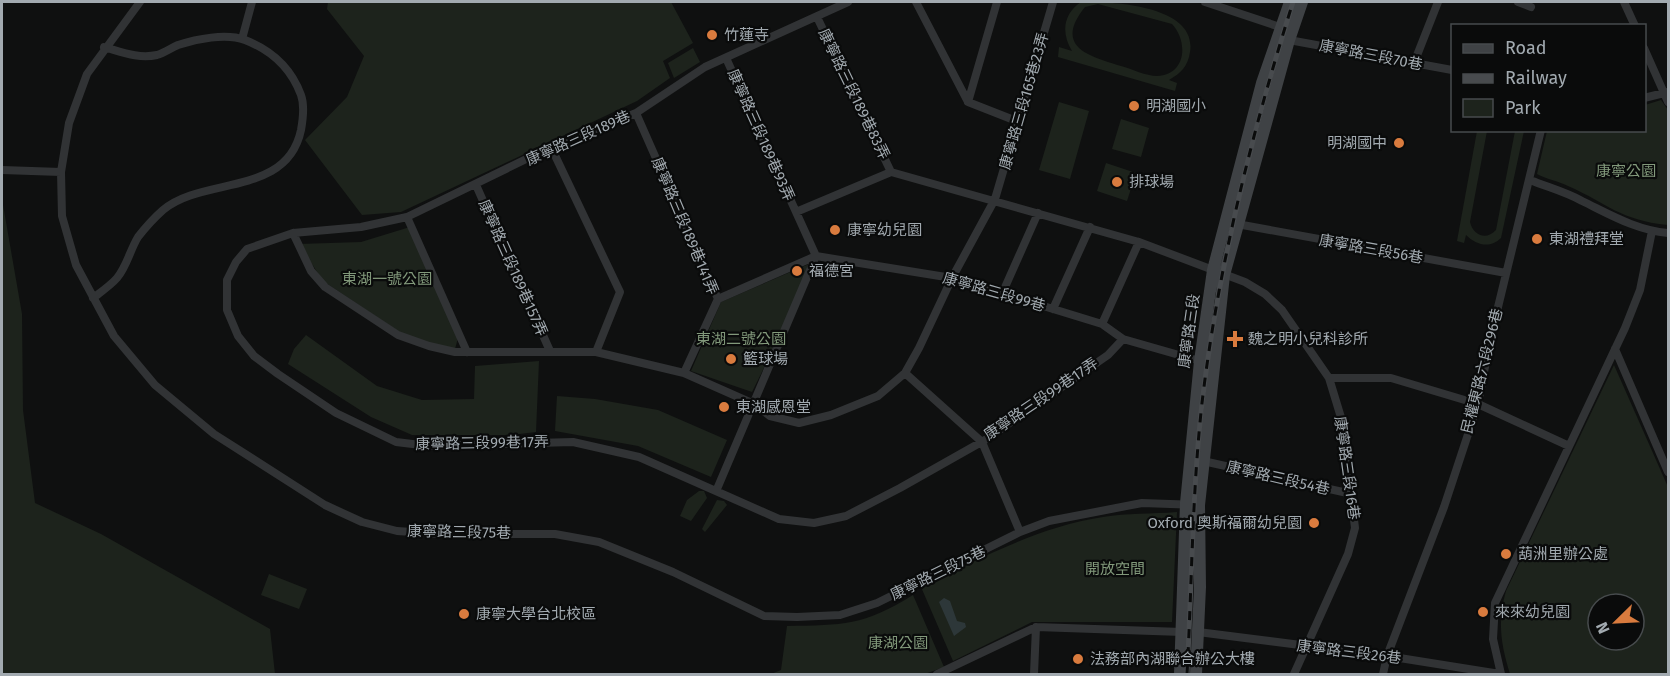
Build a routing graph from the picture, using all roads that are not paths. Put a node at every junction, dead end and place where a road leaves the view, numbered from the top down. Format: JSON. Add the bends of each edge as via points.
{"nodes":[{"id":1,"x":140,"y":2,"type":"edge"},
{"id":2,"x":252,"y":2,"type":"edge"},
{"id":3,"x":848,"y":2,"type":"edge"},
{"id":4,"x":916,"y":2,"type":"edge"},
{"id":5,"x":997,"y":2,"type":"edge"},
{"id":6,"x":1053,"y":2,"type":"edge"},
{"id":7,"x":1205,"y":2,"type":"edge"},
{"id":8,"x":1290,"y":2,"type":"edge"},
{"id":9,"x":1302,"y":2,"type":"edge"},
{"id":10,"x":1438,"y":2,"type":"edge"},
{"id":11,"x":1518,"y":2,"type":"edge"},
{"id":12,"x":1624,"y":2,"type":"edge"},
{"id":13,"x":1531,"y":7,"type":"dead end"},
{"id":14,"x":817,"y":17,"type":"junction"},
{"id":15,"x":1634,"y":24,"type":"edge"},
{"id":16,"x":1280,"y":27,"type":"junction"},
{"id":17,"x":242,"y":39,"type":"junction"},
{"id":18,"x":1289,"y":40,"type":"junction"},
{"id":19,"x":104,"y":47,"type":"junction"},
{"id":20,"x":1646,"y":52,"type":"edge"},
{"id":21,"x":726,"y":58,"type":"junction"},
{"id":22,"x":1414,"y":63,"type":"junction"},
{"id":23,"x":1451,"y":70,"type":"edge"},
{"id":24,"x":1667,"y":95,"type":"edge"},
{"id":25,"x":1646,"y":98,"type":"edge"},
{"id":26,"x":968,"y":102,"type":"junction"},
{"id":27,"x":636,"y":113,"type":"junction"},
{"id":28,"x":1018,"y":122,"type":"junction"},
{"id":29,"x":1541,"y":132,"type":"edge"},
{"id":30,"x":551,"y":147,"type":"junction"},
{"id":31,"x":2,"y":170,"type":"edge"},
{"id":32,"x":61,"y":172,"type":"junction"},
{"id":33,"x":891,"y":172,"type":"junction"},
{"id":34,"x":1530,"y":180,"type":"junction"},
{"id":35,"x":476,"y":185,"type":"junction"},
{"id":36,"x":995,"y":199,"type":"junction"},
{"id":37,"x":796,"y":212,"type":"junction"},
{"id":38,"x":1038,"y":213,"type":"junction"},
{"id":39,"x":407,"y":217,"type":"junction"},
{"id":40,"x":1237,"y":224,"type":"junction"},
{"id":41,"x":1090,"y":227,"type":"junction"},
{"id":42,"x":1652,"y":231,"type":"junction"},
{"id":43,"x":293,"y":233,"type":"junction"},
{"id":44,"x":1668,"y":233,"type":"edge"},
{"id":45,"x":1139,"y":242,"type":"junction"},
{"id":46,"x":816,"y":256,"type":"junction"},
{"id":47,"x":1219,"y":272,"type":"junction"},
{"id":48,"x":1506,"y":273,"type":"junction"},
{"id":49,"x":952,"y":278,"type":"junction"},
{"id":50,"x":1002,"y":294,"type":"junction"},
{"id":51,"x":93,"y":298,"type":"junction"},
{"id":52,"x":718,"y":298,"type":"junction"},
{"id":53,"x":1053,"y":309,"type":"junction"},
{"id":54,"x":1102,"y":324,"type":"junction"},
{"id":55,"x":1123,"y":339,"type":"junction"},
{"id":56,"x":1615,"y":349,"type":"junction"},
{"id":57,"x":549,"y":351,"type":"junction"},
{"id":58,"x":467,"y":352,"type":"junction"},
{"id":59,"x":596,"y":352,"type":"junction"},
{"id":60,"x":1200,"y":361,"type":"junction"},
{"id":61,"x":684,"y":373,"type":"junction"},
{"id":62,"x":905,"y":373,"type":"junction"},
{"id":63,"x":1329,"y":378,"type":"junction"},
{"id":64,"x":754,"y":404,"type":"junction"},
{"id":65,"x":1478,"y":404,"type":"junction"},
{"id":66,"x":982,"y":442,"type":"junction"},
{"id":67,"x":1569,"y":446,"type":"junction"},
{"id":68,"x":1203,"y":461,"type":"junction"},
{"id":69,"x":1668,"y":472,"type":"edge"},
{"id":70,"x":717,"y":489,"type":"junction"},
{"id":71,"x":1352,"y":494,"type":"junction"},
{"id":72,"x":1186,"y":503,"type":"junction"},
{"id":73,"x":1199,"y":505,"type":"junction"},
{"id":74,"x":1020,"y":532,"type":"junction"},
{"id":75,"x":1036,"y":627,"type":"junction"},
{"id":76,"x":1182,"y":632,"type":"junction"},
{"id":77,"x":1198,"y":632,"type":"junction"},
{"id":78,"x":1307,"y":647,"type":"junction"},
{"id":79,"x":1387,"y":656,"type":"junction"},
{"id":80,"x":1501,"y":674,"type":"edge"},
{"id":81,"x":937,"y":675,"type":"edge"},
{"id":82,"x":1034,"y":675,"type":"edge"},
{"id":83,"x":1180,"y":675,"type":"edge"},
{"id":84,"x":1196,"y":675,"type":"edge"},
{"id":85,"x":1294,"y":675,"type":"edge"},
{"id":86,"x":1383,"y":675,"type":"edge"}],
"edges":[{"from":1,"to":19,"type":"street","name":"康寧路三段75巷"},
{"from":2,"to":17,"type":"street"},
{"from":3,"to":14,"type":"street","name":"康寧路三段189巷"},
{"from":4,"to":26,"type":"street"},
{"from":5,"to":26,"type":"street"},
{"from":6,"to":28,"type":"street","name":"康寧路三段165巷23弄"},
{"from":7,"to":16,"type":"street"},
{"from":8,"to":16,"type":"main road","name":"康寧路三段"},
{"from":9,"to":18,"type":"main road","name":"康寧路三段"},
{"from":10,"to":22,"type":"street"},
{"from":11,"to":13,"type":"street"},
{"from":12,"to":15,"type":"street"},
{"from":14,"to":21,"type":"street","name":"康寧路三段189巷"},
{"from":14,"to":33,"type":"street","name":"康寧路三段189巷83弄"},
{"from":16,"to":47,"type":"main road","name":"康寧路三段","via":[[1262,83]]},
{"from":17,"to":19,"type":"street","via":[[206,38],[158,55],[134,57]]},
{"from":17,"to":51,"type":"street","via":[[273,55],[297,83],[303,100],[299,138],[274,169],[256,179],[205,191],[164,209],[139,237],[117,278]]},
{"from":18,"to":22,"type":"street","name":"康寧路三段70巷"},
{"from":18,"to":40,"type":"main road","name":"康寧路三段"},
{"from":19,"to":32,"type":"street","name":"康寧路三段75巷","via":[[87,74],[69,123]]},
{"from":20,"to":24,"type":"street"},
{"from":21,"to":27,"type":"street","name":"康寧路三段189巷","via":[[705,67]]},
{"from":21,"to":37,"type":"street","name":"康寧路三段189巷93弄"},
{"from":22,"to":23,"type":"street","name":"康寧路三段70巷"},
{"from":24,"to":25,"type":"street"},
{"from":26,"to":28,"type":"street"},
{"from":27,"to":30,"type":"street","name":"康寧路三段189巷"},
{"from":27,"to":52,"type":"street","name":"康寧路三段189巷141弄"},
{"from":28,"to":36,"type":"street","name":"康寧路三段165巷23弄"},
{"from":29,"to":34,"type":"street","name":"民權東路六段296巷"},
{"from":30,"to":35,"type":"street","name":"康寧路三段189巷"},
{"from":30,"to":59,"type":"street","via":[[620,292]]},
{"from":31,"to":32,"type":"street"},
{"from":32,"to":51,"type":"street","name":"康寧路三段75巷","via":[[62,216],[67,237],[76,266]]},
{"from":33,"to":36,"type":"street","name":"康寧路三段16巷"},
{"from":33,"to":37,"type":"street","name":"康寧路三段189巷93弄"},
{"from":34,"to":42,"type":"street","via":[[1581,200],[1608,216]]},
{"from":34,"to":48,"type":"street","name":"民權東路六段296巷"},
{"from":35,"to":39,"type":"street","name":"康寧路三段189巷"},
{"from":35,"to":57,"type":"street","name":"康寧路三段189巷157弄"},
{"from":36,"to":38,"type":"street","name":"康寧路三段16巷"},
{"from":36,"to":49,"type":"street","name":"康寧路三段165巷23弄"},
{"from":37,"to":46,"type":"street","name":"康寧路三段189巷93弄"},
{"from":38,"to":41,"type":"street","name":"康寧路三段16巷"},
{"from":38,"to":50,"type":"street"},
{"from":39,"to":43,"type":"street","name":"康寧路三段189巷","via":[[361,227]]},
{"from":39,"to":58,"type":"street"},
{"from":40,"to":47,"type":"main road","name":"康寧路三段"},
{"from":40,"to":48,"type":"street","name":"康寧路三段56巷"},
{"from":41,"to":45,"type":"street","name":"康寧路三段16巷"},
{"from":41,"to":53,"type":"street"},
{"from":42,"to":44,"type":"street"},
{"from":42,"to":56,"type":"street","via":[[1640,290]]},
{"from":43,"to":58,"type":"street","via":[[311,271],[325,287],[398,335]]},
{"from":43,"to":70,"type":"street","name":"康寧路三段99巷17弄","via":[[255,245],[241,255],[227,280],[227,310],[238,336],[254,356],[336,413],[408,444],[573,442],[639,457]]},
{"from":45,"to":47,"type":"street","name":"康寧路三段16巷"},
{"from":45,"to":54,"type":"street"},
{"from":46,"to":49,"type":"street","name":"康寧路三段99巷"},
{"from":46,"to":52,"type":"street"},
{"from":46,"to":64,"type":"street"},
{"from":47,"to":60,"type":"main road","name":"康寧路三段"},
{"from":47,"to":63,"type":"street","name":"康寧路三段16巷","via":[[1265,294],[1282,310]]},
{"from":47,"to":68,"type":"main road","name":"康寧路三段"},
{"from":48,"to":65,"type":"street","name":"民權東路六段296巷"},
{"from":49,"to":50,"type":"street","name":"康寧路三段99巷"},
{"from":49,"to":62,"type":"street","name":"康寧路三段165巷23弄"},
{"from":50,"to":53,"type":"street","name":"康寧路三段99巷"},
{"from":51,"to":74,"type":"street","name":"康寧路三段75巷","via":[[114,336],[154,386],[214,434],[285,481],[362,522],[398,531],[555,534],[599,542],[764,616],[796,617],[840,615],[877,603]]},
{"from":52,"to":61,"type":"street","name":"康寧路三段189巷141弄"},
{"from":53,"to":54,"type":"street","name":"康寧路三段99巷"},
{"from":54,"to":55,"type":"street","name":"康寧路三段99巷"},
{"from":55,"to":60,"type":"street","name":"康寧路三段99巷"},
{"from":55,"to":66,"type":"street","name":"康寧路三段99巷17弄","via":[[1108,355]]},
{"from":56,"to":67,"type":"street"},
{"from":56,"to":69,"type":"street"},
{"from":57,"to":58,"type":"street"},
{"from":57,"to":59,"type":"street"},
{"from":59,"to":61,"type":"street"},
{"from":60,"to":72,"type":"main road","name":"康寧路三段"},
{"from":61,"to":64,"type":"street"},
{"from":62,"to":64,"type":"street","via":[[862,404],[799,423],[770,416]]},
{"from":62,"to":66,"type":"street","name":"康寧路三段99巷17弄"},
{"from":63,"to":65,"type":"street","via":[[1391,378]]},
{"from":63,"to":71,"type":"street","name":"康寧路三段16巷","via":[[1343,424]]},
{"from":64,"to":70,"type":"street"},
{"from":65,"to":67,"type":"street"},
{"from":65,"to":79,"type":"street","name":"民權東路六段296巷","via":[[1444,507]]},
{"from":66,"to":70,"type":"street","name":"康寧路三段99巷17弄","via":[[846,516],[814,523],[779,519]]},
{"from":66,"to":74,"type":"street"},
{"from":67,"to":80,"type":"street","via":[[1495,603],[1493,639]]},
{"from":68,"to":71,"type":"street","name":"康寧路三段54巷"},
{"from":68,"to":73,"type":"main road","name":"康寧路三段"},
{"from":71,"to":78,"type":"street","name":"康寧路三段16巷","via":[[1355,528],[1348,554]]},
{"from":72,"to":73,"type":"street","name":"康寧路三段75巷"},
{"from":72,"to":74,"type":"street","name":"康寧路三段75巷","via":[[1142,503],[1097,510]]},
{"from":72,"to":76,"type":"main road","name":"康寧路三段"},
{"from":73,"to":77,"type":"main road","name":"康寧路三段"},
{"from":75,"to":76,"type":"street"},
{"from":75,"to":81,"type":"street"},
{"from":75,"to":82,"type":"street"},
{"from":76,"to":83,"type":"main road","name":"康寧路三段"},
{"from":77,"to":78,"type":"street","name":"康寧路三段26巷"},
{"from":77,"to":84,"type":"main road","name":"康寧路三段"},
{"from":78,"to":79,"type":"street","name":"康寧路三段26巷"},
{"from":78,"to":85,"type":"street","name":"康寧路三段16巷"},
{"from":79,"to":80,"type":"street","name":"康寧路三段26巷"},
{"from":79,"to":86,"type":"street","name":"民權東路六段296巷"}]}
